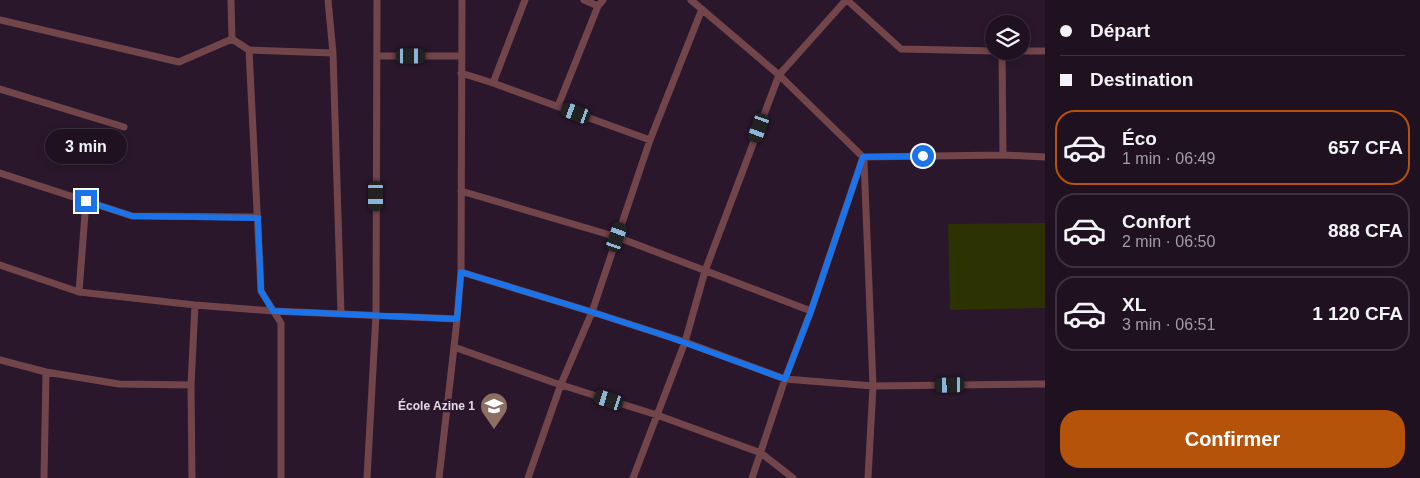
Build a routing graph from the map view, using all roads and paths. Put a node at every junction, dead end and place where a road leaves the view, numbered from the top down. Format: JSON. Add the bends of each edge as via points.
{"nodes":[{"id":1,"x":231,"y":0,"type":"edge"},
{"id":2,"x":328,"y":0,"type":"edge"},
{"id":3,"x":377,"y":0,"type":"edge"},
{"id":4,"x":462,"y":0,"type":"edge"},
{"id":5,"x":525,"y":0,"type":"edge"},
{"id":6,"x":584,"y":0,"type":"edge"},
{"id":7,"x":691,"y":0,"type":"edge"},
{"id":8,"x":847,"y":0,"type":"edge"},
{"id":9,"x":600,"y":3,"type":"edge"},
{"id":10,"x":702,"y":9,"type":"junction"},
{"id":11,"x":0,"y":20,"type":"edge"},
{"id":12,"x":232,"y":39,"type":"junction"},
{"id":13,"x":249,"y":50,"type":"junction"},
{"id":14,"x":985,"y":51,"type":"edge"},
{"id":15,"x":1030,"y":51,"type":"edge"},
{"id":16,"x":1045,"y":51,"type":"edge"},
{"id":17,"x":333,"y":53,"type":"junction"},
{"id":18,"x":377,"y":56,"type":"junction"},
{"id":19,"x":461,"y":56,"type":"junction"},
{"id":20,"x":1002,"y":60,"type":"edge"},
{"id":21,"x":461,"y":73,"type":"junction"},
{"id":22,"x":779,"y":75,"type":"junction"},
{"id":23,"x":492,"y":83,"type":"junction"},
{"id":24,"x":0,"y":89,"type":"edge"},
{"id":25,"x":558,"y":106,"type":"junction"},
{"id":26,"x":124,"y":126,"type":"dead end"},
{"id":27,"x":650,"y":140,"type":"junction"},
{"id":28,"x":1003,"y":155,"type":"junction"},
{"id":29,"x":863,"y":157,"type":"junction"},
{"id":30,"x":1045,"y":157,"type":"edge"},
{"id":31,"x":0,"y":173,"type":"edge"},
{"id":32,"x":461,"y":191,"type":"junction"},
{"id":33,"x":86,"y":201,"type":"junction"},
{"id":34,"x":258,"y":218,"type":"junction"},
{"id":35,"x":617,"y":237,"type":"junction"},
{"id":36,"x":0,"y":265,"type":"edge"},
{"id":37,"x":706,"y":271,"type":"junction"},
{"id":38,"x":461,"y":272,"type":"junction"},
{"id":39,"x":79,"y":292,"type":"junction"},
{"id":40,"x":195,"y":305,"type":"junction"},
{"id":41,"x":273,"y":311,"type":"junction"},
{"id":42,"x":811,"y":311,"type":"junction"},
{"id":43,"x":592,"y":312,"type":"junction"},
{"id":44,"x":341,"y":314,"type":"junction"},
{"id":45,"x":376,"y":315,"type":"junction"},
{"id":46,"x":457,"y":319,"type":"junction"},
{"id":47,"x":685,"y":342,"type":"junction"},
{"id":48,"x":454,"y":346,"type":"junction"},
{"id":49,"x":0,"y":360,"type":"edge"},
{"id":50,"x":46,"y":372,"type":"junction"},
{"id":51,"x":785,"y":379,"type":"junction"},
{"id":52,"x":561,"y":384,"type":"junction"},
{"id":53,"x":1045,"y":384,"type":"edge"},
{"id":54,"x":191,"y":385,"type":"junction"},
{"id":55,"x":873,"y":386,"type":"junction"},
{"id":56,"x":657,"y":415,"type":"junction"},
{"id":57,"x":761,"y":453,"type":"junction"},
{"id":58,"x":44,"y":478,"type":"edge"},
{"id":59,"x":192,"y":478,"type":"edge"},
{"id":60,"x":281,"y":478,"type":"edge"},
{"id":61,"x":367,"y":478,"type":"edge"},
{"id":62,"x":439,"y":478,"type":"edge"},
{"id":63,"x":528,"y":478,"type":"edge"},
{"id":64,"x":634,"y":478,"type":"edge"},
{"id":65,"x":752,"y":478,"type":"edge"},
{"id":66,"x":793,"y":478,"type":"edge"},
{"id":67,"x":868,"y":478,"type":"edge"}],
"edges":[{"from":1,"to":12,"type":"street"},
{"from":2,"to":17,"type":"street"},
{"from":3,"to":18,"type":"street"},
{"from":4,"to":19,"type":"street"},
{"from":5,"to":23,"type":"street"},
{"from":6,"to":9,"type":"street"},
{"from":7,"to":10,"type":"street"},
{"from":8,"to":14,"type":"street","via":[[901,49]]},
{"from":8,"to":22,"type":"street"},
{"from":9,"to":25,"type":"street"},
{"from":10,"to":22,"type":"street"},
{"from":10,"to":27,"type":"street"},
{"from":11,"to":12,"type":"street","via":[[179,62]]},
{"from":12,"to":13,"type":"street"},
{"from":13,"to":17,"type":"street"},
{"from":13,"to":34,"type":"street"},
{"from":15,"to":16,"type":"street"},
{"from":17,"to":44,"type":"street"},
{"from":18,"to":19,"type":"street"},
{"from":18,"to":45,"type":"street"},
{"from":19,"to":21,"type":"street"},
{"from":20,"to":28,"type":"street"},
{"from":21,"to":23,"type":"street"},
{"from":21,"to":32,"type":"street"},
{"from":22,"to":29,"type":"street"},
{"from":22,"to":37,"type":"street"},
{"from":23,"to":25,"type":"street"},
{"from":24,"to":26,"type":"street"},
{"from":25,"to":27,"type":"street"},
{"from":27,"to":35,"type":"street"},
{"from":28,"to":29,"type":"street"},
{"from":28,"to":30,"type":"street"},
{"from":29,"to":42,"type":"street"},
{"from":29,"to":55,"type":"street"},
{"from":31,"to":33,"type":"street"},
{"from":32,"to":35,"type":"street"},
{"from":32,"to":38,"type":"street"},
{"from":33,"to":34,"type":"street","via":[[132,216]]},
{"from":33,"to":39,"type":"street"},
{"from":34,"to":41,"type":"street","via":[[261,291]]},
{"from":35,"to":37,"type":"street"},
{"from":35,"to":43,"type":"street"},
{"from":36,"to":39,"type":"street"},
{"from":37,"to":42,"type":"street"},
{"from":37,"to":47,"type":"street"},
{"from":38,"to":43,"type":"street"},
{"from":38,"to":46,"type":"street"},
{"from":39,"to":40,"type":"street"},
{"from":40,"to":41,"type":"street"},
{"from":40,"to":54,"type":"street"},
{"from":41,"to":44,"type":"street"},
{"from":41,"to":60,"type":"street","via":[[281,323]]},
{"from":42,"to":51,"type":"street"},
{"from":43,"to":47,"type":"street"},
{"from":43,"to":52,"type":"street"},
{"from":44,"to":45,"type":"street"},
{"from":45,"to":46,"type":"street"},
{"from":45,"to":61,"type":"street"},
{"from":46,"to":48,"type":"street"},
{"from":47,"to":51,"type":"street"},
{"from":47,"to":56,"type":"street"},
{"from":48,"to":52,"type":"street"},
{"from":48,"to":62,"type":"street"},
{"from":49,"to":50,"type":"street"},
{"from":50,"to":54,"type":"street","via":[[119,384]]},
{"from":50,"to":58,"type":"street"},
{"from":51,"to":55,"type":"street"},
{"from":51,"to":57,"type":"street"},
{"from":52,"to":56,"type":"street"},
{"from":52,"to":63,"type":"street"},
{"from":53,"to":55,"type":"street"},
{"from":54,"to":59,"type":"street"},
{"from":55,"to":67,"type":"street"},
{"from":56,"to":57,"type":"street"},
{"from":56,"to":64,"type":"street"},
{"from":57,"to":65,"type":"street"},
{"from":57,"to":66,"type":"street"}]}
